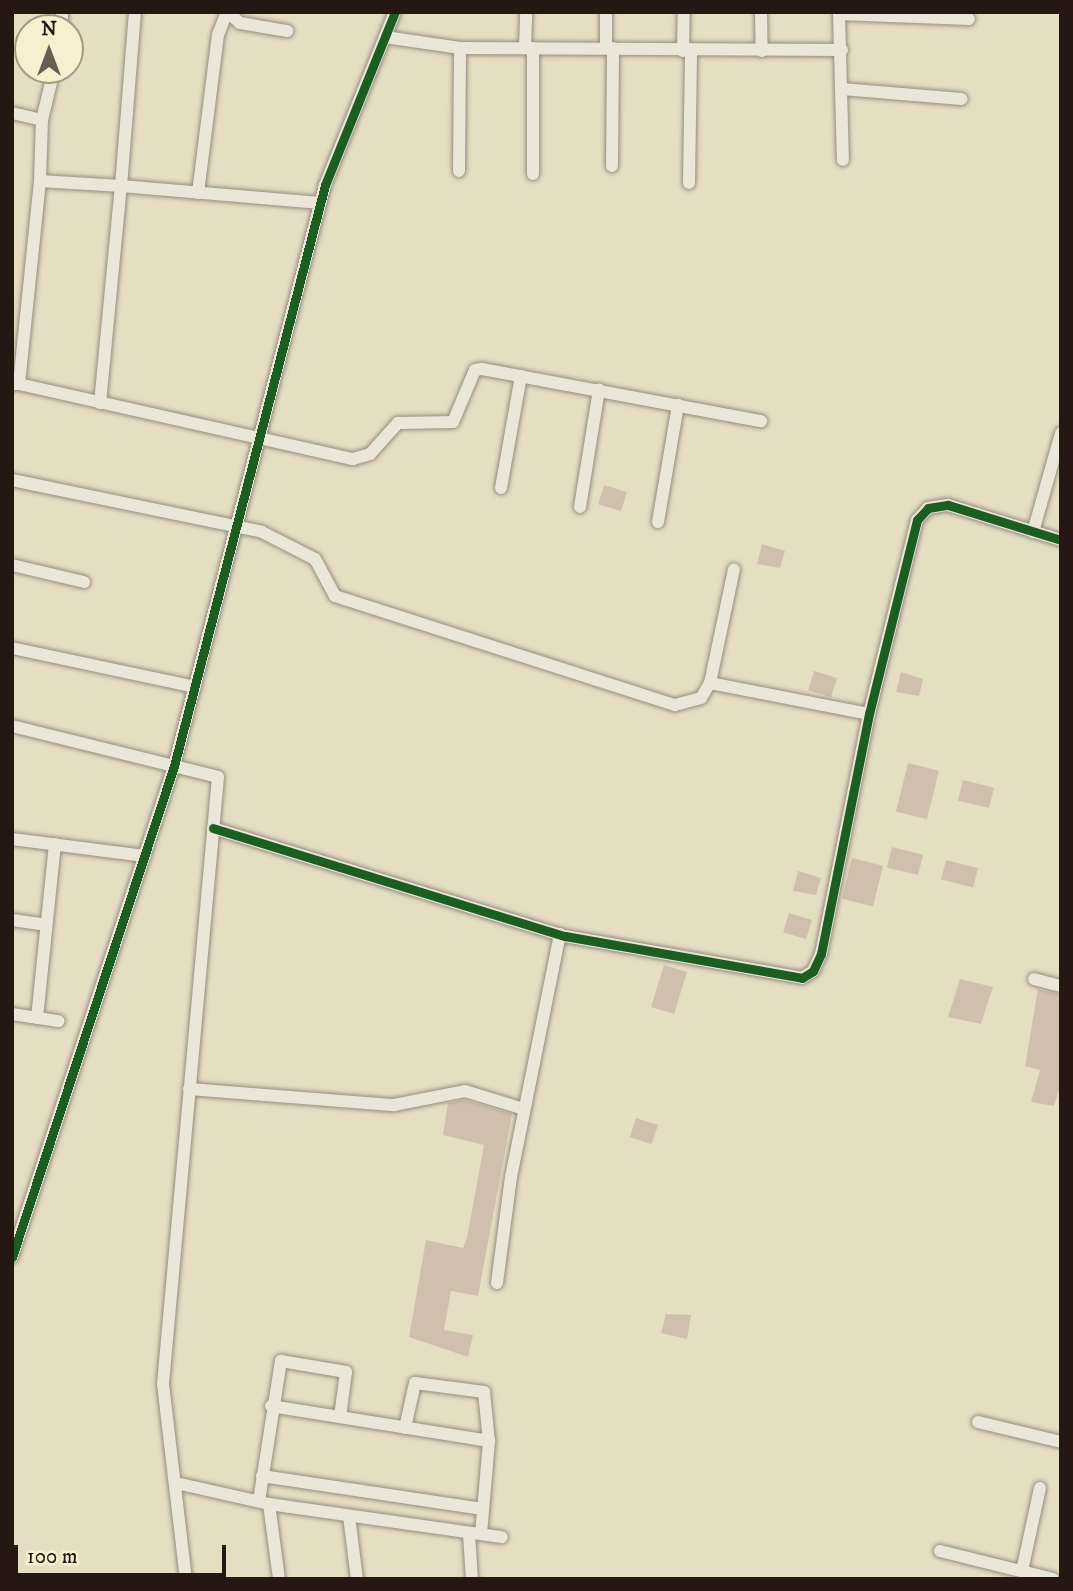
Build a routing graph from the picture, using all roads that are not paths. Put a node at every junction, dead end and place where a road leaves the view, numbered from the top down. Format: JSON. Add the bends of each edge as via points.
{"nodes":[{"id":1,"x":135,"y":12,"type":"edge"},
{"id":2,"x":228,"y":12,"type":"edge"},
{"id":3,"x":395,"y":12,"type":"edge"},
{"id":4,"x":526,"y":12,"type":"edge"},
{"id":5,"x":607,"y":12,"type":"edge"},
{"id":6,"x":684,"y":12,"type":"edge"},
{"id":7,"x":761,"y":12,"type":"edge"},
{"id":8,"x":839,"y":13,"type":"edge"},
{"id":9,"x":969,"y":19,"type":"dead end"},
{"id":10,"x":287,"y":30,"type":"dead end"},
{"id":11,"x":385,"y":37,"type":"junction"},
{"id":12,"x":460,"y":48,"type":"junction"},
{"id":13,"x":529,"y":48,"type":"junction"},
{"id":14,"x":610,"y":48,"type":"junction"},
{"id":15,"x":842,"y":50,"type":"junction"},
{"id":16,"x":687,"y":51,"type":"junction"},
{"id":17,"x":762,"y":51,"type":"junction"},
{"id":18,"x":51,"y":84,"type":"edge"},
{"id":19,"x":842,"y":89,"type":"junction"},
{"id":20,"x":962,"y":99,"type":"dead end"},
{"id":21,"x":12,"y":113,"type":"edge"},
{"id":22,"x":42,"y":120,"type":"junction"},
{"id":23,"x":843,"y":160,"type":"dead end"},
{"id":24,"x":612,"y":166,"type":"dead end"},
{"id":25,"x":459,"y":171,"type":"dead end"},
{"id":26,"x":533,"y":174,"type":"dead end"},
{"id":27,"x":40,"y":181,"type":"junction"},
{"id":28,"x":689,"y":183,"type":"dead end"},
{"id":29,"x":121,"y":186,"type":"junction"},
{"id":30,"x":198,"y":193,"type":"junction"},
{"id":31,"x":320,"y":202,"type":"junction"},
{"id":32,"x":522,"y":376,"type":"junction"},
{"id":33,"x":15,"y":384,"type":"edge"},
{"id":34,"x":599,"y":390,"type":"junction"},
{"id":35,"x":100,"y":402,"type":"junction"},
{"id":36,"x":678,"y":405,"type":"junction"},
{"id":37,"x":761,"y":421,"type":"dead end"},
{"id":38,"x":1061,"y":433,"type":"edge"},
{"id":39,"x":259,"y":438,"type":"junction"},
{"id":40,"x":12,"y":480,"type":"edge"},
{"id":41,"x":501,"y":488,"type":"dead end"},
{"id":42,"x":580,"y":507,"type":"dead end"},
{"id":43,"x":658,"y":522,"type":"dead end"},
{"id":44,"x":237,"y":525,"type":"junction"},
{"id":45,"x":1033,"y":531,"type":"junction"},
{"id":46,"x":1061,"y":540,"type":"edge"},
{"id":47,"x":12,"y":565,"type":"edge"},
{"id":48,"x":734,"y":569,"type":"dead end"},
{"id":49,"x":84,"y":582,"type":"dead end"},
{"id":50,"x":12,"y":648,"type":"edge"},
{"id":51,"x":710,"y":683,"type":"junction"},
{"id":52,"x":195,"y":687,"type":"junction"},
{"id":53,"x":869,"y":714,"type":"junction"},
{"id":54,"x":12,"y":726,"type":"edge"},
{"id":55,"x":174,"y":766,"type":"junction"},
{"id":56,"x":213,"y":828,"type":"junction"},
{"id":57,"x":12,"y":839,"type":"edge"},
{"id":58,"x":55,"y":844,"type":"junction"},
{"id":59,"x":145,"y":856,"type":"junction"},
{"id":60,"x":12,"y":920,"type":"edge"},
{"id":61,"x":46,"y":925,"type":"junction"},
{"id":62,"x":560,"y":934,"type":"junction"},
{"id":63,"x":1034,"y":979,"type":"dead end"},
{"id":64,"x":1061,"y":986,"type":"edge"},
{"id":65,"x":12,"y":1014,"type":"edge"},
{"id":66,"x":37,"y":1018,"type":"junction"},
{"id":67,"x":58,"y":1021,"type":"dead end"},
{"id":68,"x":189,"y":1089,"type":"junction"},
{"id":69,"x":524,"y":1109,"type":"junction"},
{"id":70,"x":12,"y":1256,"type":"edge"},
{"id":71,"x":497,"y":1283,"type":"dead end"},
{"id":72,"x":271,"y":1406,"type":"junction"},
{"id":73,"x":340,"y":1417,"type":"junction"},
{"id":74,"x":978,"y":1422,"type":"dead end"},
{"id":75,"x":405,"y":1428,"type":"junction"},
{"id":76,"x":489,"y":1441,"type":"junction"},
{"id":77,"x":1061,"y":1442,"type":"edge"},
{"id":78,"x":262,"y":1476,"type":"junction"},
{"id":79,"x":176,"y":1483,"type":"junction"},
{"id":80,"x":335,"y":1488,"type":"junction"},
{"id":81,"x":1040,"y":1488,"type":"dead end"},
{"id":82,"x":412,"y":1499,"type":"junction"},
{"id":83,"x":264,"y":1503,"type":"junction"},
{"id":84,"x":483,"y":1508,"type":"junction"},
{"id":85,"x":333,"y":1513,"type":"junction"},
{"id":86,"x":349,"y":1516,"type":"junction"},
{"id":87,"x":409,"y":1524,"type":"junction"},
{"id":88,"x":475,"y":1534,"type":"junction"},
{"id":89,"x":502,"y":1536,"type":"dead end"},
{"id":90,"x":940,"y":1551,"type":"dead end"},
{"id":91,"x":1022,"y":1571,"type":"junction"},
{"id":92,"x":186,"y":1579,"type":"edge"},
{"id":93,"x":279,"y":1579,"type":"edge"},
{"id":94,"x":357,"y":1579,"type":"edge"},
{"id":95,"x":472,"y":1579,"type":"edge"},
{"id":96,"x":1053,"y":1579,"type":"edge"}],
"edges":[{"from":1,"to":29,"type":"street"},
{"from":2,"to":10,"type":"street","via":[[240,23]]},
{"from":2,"to":30,"type":"street","via":[[218,35]]},
{"from":3,"to":11,"type":"street"},
{"from":4,"to":13,"type":"street"},
{"from":5,"to":14,"type":"street"},
{"from":6,"to":16,"type":"street"},
{"from":7,"to":17,"type":"street"},
{"from":8,"to":9,"type":"street"},
{"from":8,"to":15,"type":"street"},
{"from":11,"to":12,"type":"street"},
{"from":11,"to":31,"type":"street"},
{"from":12,"to":13,"type":"street"},
{"from":12,"to":25,"type":"street"},
{"from":13,"to":14,"type":"street"},
{"from":13,"to":26,"type":"street"},
{"from":14,"to":16,"type":"street"},
{"from":14,"to":24,"type":"street"},
{"from":15,"to":17,"type":"street"},
{"from":15,"to":19,"type":"street"},
{"from":16,"to":17,"type":"street"},
{"from":16,"to":28,"type":"street"},
{"from":18,"to":22,"type":"street"},
{"from":19,"to":20,"type":"street"},
{"from":19,"to":23,"type":"street"},
{"from":21,"to":22,"type":"street"},
{"from":22,"to":27,"type":"street"},
{"from":27,"to":29,"type":"street"},
{"from":27,"to":33,"type":"street"},
{"from":29,"to":30,"type":"street"},
{"from":29,"to":35,"type":"street"},
{"from":30,"to":31,"type":"street"},
{"from":31,"to":39,"type":"street"},
{"from":32,"to":34,"type":"street"},
{"from":32,"to":39,"type":"street","via":[[475,370],[453,422],[398,423],[362,459]]},
{"from":32,"to":41,"type":"street"},
{"from":33,"to":35,"type":"street"},
{"from":34,"to":36,"type":"street"},
{"from":34,"to":42,"type":"street"},
{"from":35,"to":39,"type":"street"},
{"from":36,"to":37,"type":"street"},
{"from":36,"to":43,"type":"street"},
{"from":38,"to":45,"type":"street"},
{"from":39,"to":44,"type":"street"},
{"from":40,"to":44,"type":"street"},
{"from":44,"to":51,"type":"street","via":[[302,548],[315,559],[335,596],[675,705],[701,698]]},
{"from":44,"to":52,"type":"street"},
{"from":45,"to":46,"type":"street"},
{"from":45,"to":53,"type":"street","via":[[948,505],[921,514]]},
{"from":47,"to":49,"type":"street"},
{"from":48,"to":51,"type":"street"},
{"from":50,"to":52,"type":"street"},
{"from":51,"to":53,"type":"street"},
{"from":52,"to":55,"type":"street"},
{"from":53,"to":62,"type":"street","via":[[821,954],[813,971],[789,979]]},
{"from":54,"to":55,"type":"street"},
{"from":55,"to":56,"type":"street","via":[[218,777]]},
{"from":55,"to":59,"type":"street"},
{"from":56,"to":62,"type":"street"},
{"from":56,"to":68,"type":"street"},
{"from":57,"to":58,"type":"street"},
{"from":58,"to":59,"type":"street"},
{"from":58,"to":61,"type":"street"},
{"from":59,"to":70,"type":"street"},
{"from":60,"to":61,"type":"street"},
{"from":61,"to":66,"type":"street"},
{"from":62,"to":69,"type":"street"},
{"from":63,"to":64,"type":"street"},
{"from":65,"to":66,"type":"street"},
{"from":66,"to":67,"type":"street"},
{"from":68,"to":69,"type":"street","via":[[394,1105],[466,1091]]},
{"from":68,"to":79,"type":"street","via":[[163,1384]]},
{"from":69,"to":71,"type":"street"},
{"from":72,"to":73,"type":"street"},
{"from":72,"to":73,"type":"street","via":[[278,1366],[285,1359],[346,1372]]},
{"from":72,"to":78,"type":"street"},
{"from":73,"to":75,"type":"street"},
{"from":74,"to":77,"type":"street"},
{"from":75,"to":76,"type":"street"},
{"from":75,"to":76,"type":"street","via":[[415,1382],[481,1390],[486,1395]]},
{"from":76,"to":84,"type":"street"},
{"from":78,"to":80,"type":"street"},
{"from":78,"to":83,"type":"street"},
{"from":79,"to":83,"type":"street"},
{"from":79,"to":92,"type":"street"},
{"from":80,"to":82,"type":"street"},
{"from":80,"to":85,"type":"street"},
{"from":81,"to":91,"type":"street"},
{"from":82,"to":84,"type":"street"},
{"from":82,"to":87,"type":"street"},
{"from":83,"to":85,"type":"street"},
{"from":83,"to":93,"type":"street"},
{"from":84,"to":88,"type":"street"},
{"from":85,"to":86,"type":"street"},
{"from":86,"to":87,"type":"street"},
{"from":86,"to":94,"type":"street"},
{"from":87,"to":88,"type":"street"},
{"from":88,"to":89,"type":"street"},
{"from":88,"to":95,"type":"street"},
{"from":90,"to":91,"type":"street"},
{"from":91,"to":96,"type":"street"}]}
